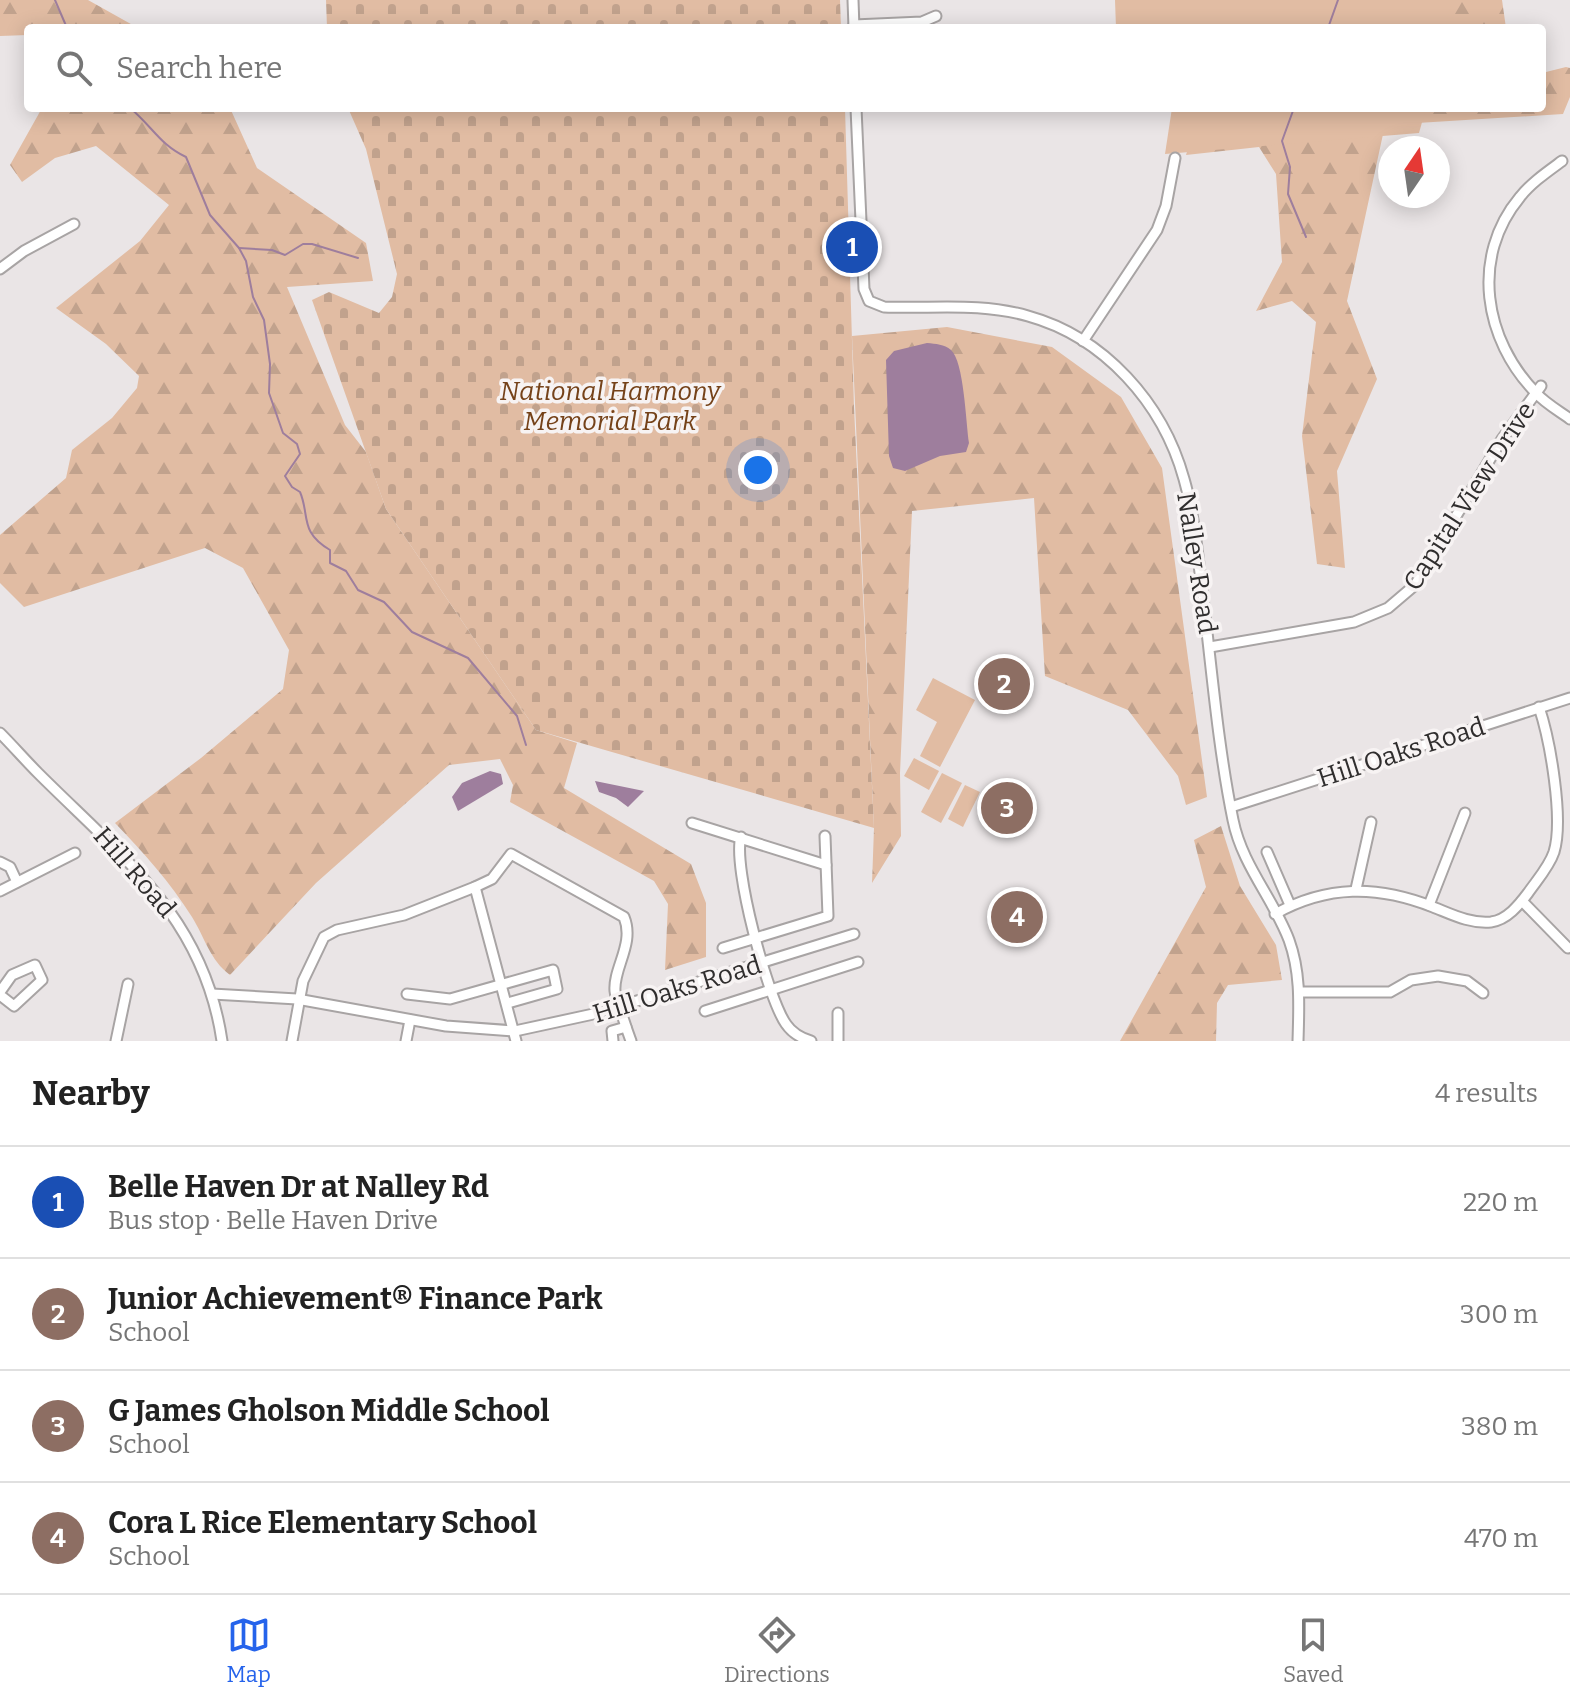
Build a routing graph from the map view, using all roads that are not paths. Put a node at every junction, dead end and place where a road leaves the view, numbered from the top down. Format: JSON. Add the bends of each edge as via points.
{"nodes":[{"id":1,"x":853,"y":0,"type":"edge"},
{"id":2,"x":936,"y":16,"type":"dead end"},
{"id":3,"x":854,"y":24,"type":"edge"},
{"id":4,"x":888,"y":24,"type":"edge"},
{"id":5,"x":856,"y":112,"type":"edge"},
{"id":6,"x":1175,"y":158,"type":"dead end"},
{"id":7,"x":1562,"y":161,"type":"dead end"},
{"id":8,"x":74,"y":224,"type":"dead end"},
{"id":9,"x":0,"y":269,"type":"edge"},
{"id":10,"x":1083,"y":341,"type":"junction"},
{"id":11,"x":1539,"y":390,"type":"junction"},
{"id":12,"x":1570,"y":419,"type":"edge"},
{"id":13,"x":1210,"y":647,"type":"junction"},
{"id":14,"x":1570,"y":698,"type":"edge"},
{"id":15,"x":1539,"y":707,"type":"junction"},
{"id":16,"x":2,"y":740,"type":"edge"},
{"id":17,"x":1231,"y":807,"type":"junction"},
{"id":18,"x":1465,"y":813,"type":"dead end"},
{"id":19,"x":1371,"y":822,"type":"dead end"},
{"id":20,"x":692,"y":823,"type":"dead end"},
{"id":21,"x":825,"y":836,"type":"dead end"},
{"id":22,"x":741,"y":837,"type":"junction"},
{"id":23,"x":1267,"y":852,"type":"dead end"},
{"id":24,"x":75,"y":853,"type":"dead end"},
{"id":25,"x":0,"y":862,"type":"edge"},
{"id":26,"x":826,"y":865,"type":"junction"},
{"id":27,"x":17,"y":882,"type":"junction"},
{"id":28,"x":475,"y":887,"type":"junction"},
{"id":29,"x":1356,"y":889,"type":"junction"},
{"id":30,"x":0,"y":891,"type":"edge"},
{"id":31,"x":1522,"y":901,"type":"junction"},
{"id":32,"x":1290,"y":905,"type":"junction"},
{"id":33,"x":1429,"y":905,"type":"junction"},
{"id":34,"x":1275,"y":914,"type":"junction"},
{"id":35,"x":854,"y":934,"type":"dead end"},
{"id":36,"x":755,"y":939,"type":"junction"},
{"id":37,"x":723,"y":948,"type":"dead end"},
{"id":38,"x":1568,"y":948,"type":"edge"},
{"id":39,"x":858,"y":962,"type":"dead end"},
{"id":40,"x":764,"y":963,"type":"junction"},
{"id":41,"x":128,"y":984,"type":"dead end"},
{"id":42,"x":503,"y":985,"type":"junction"},
{"id":43,"x":773,"y":990,"type":"junction"},
{"id":44,"x":1299,"y":992,"type":"junction"},
{"id":45,"x":1483,"y":993,"type":"dead end"},
{"id":46,"x":0,"y":994,"type":"edge"},
{"id":47,"x":212,"y":994,"type":"junction"},
{"id":48,"x":407,"y":994,"type":"dead end"},
{"id":49,"x":297,"y":999,"type":"junction"},
{"id":50,"x":508,"y":1003,"type":"junction"},
{"id":51,"x":620,"y":1006,"type":"junction"},
{"id":52,"x":705,"y":1011,"type":"dead end"},
{"id":53,"x":838,"y":1013,"type":"dead end"},
{"id":54,"x":410,"y":1020,"type":"junction"},
{"id":55,"x":626,"y":1027,"type":"junction"},
{"id":56,"x":516,"y":1036,"type":"edge"},
{"id":57,"x":116,"y":1041,"type":"edge"},
{"id":58,"x":222,"y":1041,"type":"edge"},
{"id":59,"x":292,"y":1041,"type":"edge"},
{"id":60,"x":406,"y":1041,"type":"edge"},
{"id":61,"x":613,"y":1041,"type":"edge"},
{"id":62,"x":631,"y":1041,"type":"edge"},
{"id":63,"x":811,"y":1041,"type":"edge"},
{"id":64,"x":838,"y":1041,"type":"edge"},
{"id":65,"x":1298,"y":1041,"type":"edge"}],
"edges":[{"from":1,"to":3,"type":"street"},
{"from":2,"to":4,"type":"street"},
{"from":5,"to":10,"type":"street","name":"Nalley Road","via":[[864,289],[869,301],[879,306],[991,308],[1038,319]]},
{"from":6,"to":10,"type":"street","via":[[1157,230]]},
{"from":7,"to":11,"type":"street","via":[[1520,197],[1488,270],[1489,311],[1496,332]]},
{"from":8,"to":9,"type":"street"},
{"from":10,"to":13,"type":"street","name":"Nalley Road","via":[[1137,387],[1173,449],[1185,479]]},
{"from":11,"to":12,"type":"street"},
{"from":11,"to":13,"type":"street","name":"Capital View Drive","via":[[1502,439],[1428,567],[1403,598],[1354,622]]},
{"from":13,"to":17,"type":"street","name":"Nalley Road"},
{"from":14,"to":15,"type":"street","name":"Hill Oaks Road"},
{"from":15,"to":17,"type":"street","name":"Hill Oaks Road"},
{"from":15,"to":31,"type":"street","via":[[1551,753],[1556,845]]},
{"from":16,"to":47,"type":"street","name":"Hill Road","via":[[157,890],[189,940]]},
{"from":17,"to":34,"type":"street","name":"Nalley Road","via":[[1248,866]]},
{"from":18,"to":33,"type":"street"},
{"from":19,"to":29,"type":"street"},
{"from":20,"to":22,"type":"street"},
{"from":21,"to":26,"type":"street"},
{"from":22,"to":26,"type":"street"},
{"from":22,"to":36,"type":"street","via":[[738,863]]},
{"from":23,"to":32,"type":"street"},
{"from":24,"to":27,"type":"street"},
{"from":25,"to":27,"type":"street","via":[[10,867]]},
{"from":26,"to":36,"type":"street","via":[[828,916]]},
{"from":27,"to":30,"type":"street"},
{"from":28,"to":42,"type":"street"},
{"from":28,"to":49,"type":"street","via":[[404,915],[330,933],[319,943]]},
{"from":28,"to":51,"type":"street","via":[[492,879],[512,854],[619,912],[627,927],[615,987]]},
{"from":29,"to":32,"type":"street"},
{"from":29,"to":33,"type":"street"},
{"from":31,"to":33,"type":"street","via":[[1488,922]]},
{"from":31,"to":38,"type":"street"},
{"from":32,"to":34,"type":"street"},
{"from":34,"to":44,"type":"street","name":"Nalley Road","via":[[1293,954]]},
{"from":35,"to":40,"type":"street","name":"Hill Oaks Road"},
{"from":36,"to":37,"type":"street"},
{"from":36,"to":40,"type":"street"},
{"from":39,"to":43,"type":"street"},
{"from":40,"to":43,"type":"street"},
{"from":40,"to":51,"type":"street","name":"Hill Oaks Road"},
{"from":41,"to":57,"type":"street"},
{"from":42,"to":48,"type":"street","via":[[450,999]]},
{"from":42,"to":50,"type":"street"},
{"from":42,"to":50,"type":"street","via":[[553,970],[557,989]]},
{"from":43,"to":52,"type":"street"},
{"from":43,"to":63,"type":"street","via":[[787,1026]]},
{"from":44,"to":45,"type":"street","via":[[1390,992],[1411,980],[1438,976],[1467,981]]},
{"from":44,"to":65,"type":"street","name":"Nalley Road"},
{"from":46,"to":46,"type":"street","via":[[12,975],[35,965],[42,980],[14,1006]]},
{"from":47,"to":49,"type":"street","name":"Hill Oaks Road"},
{"from":47,"to":58,"type":"street","name":"Hill Road"},
{"from":49,"to":54,"type":"street","name":"Hill Oaks Road"},
{"from":49,"to":59,"type":"street"},
{"from":50,"to":56,"type":"street"},
{"from":51,"to":55,"type":"street"},
{"from":51,"to":56,"type":"street","name":"Hill Oaks Road"},
{"from":53,"to":64,"type":"street"},
{"from":54,"to":56,"type":"street","name":"Hill Oaks Road"},
{"from":54,"to":60,"type":"street"},
{"from":55,"to":61,"type":"street","via":[[612,1031]]},
{"from":55,"to":62,"type":"street"}]}
